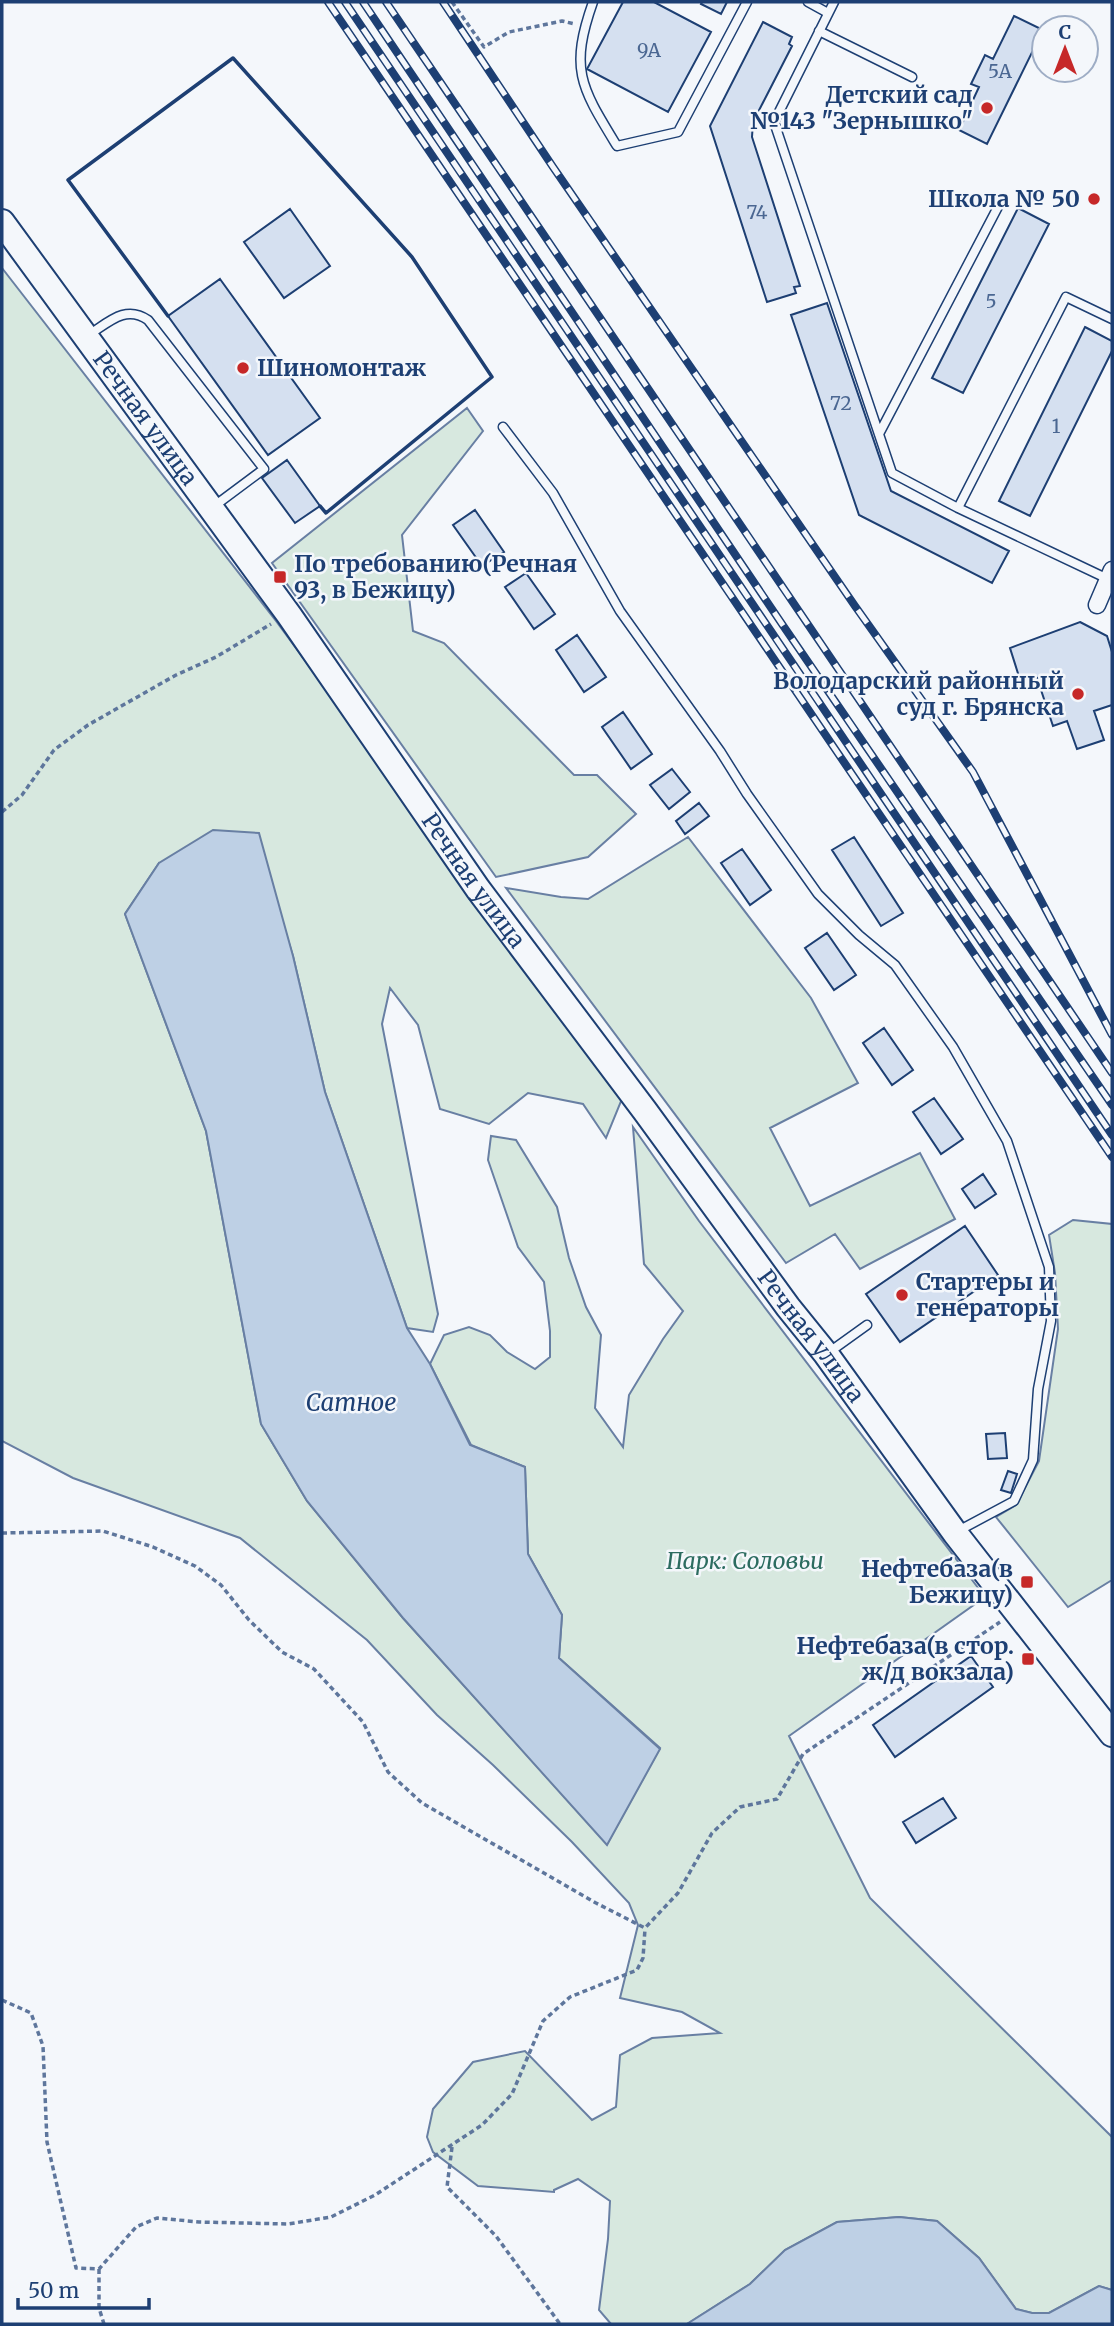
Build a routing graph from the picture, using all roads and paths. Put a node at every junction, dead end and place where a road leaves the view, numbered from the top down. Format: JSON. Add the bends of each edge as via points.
{"nodes":[{"id":1,"x":452,"y":2,"type":"edge"},
{"id":2,"x":593,"y":2,"type":"edge"},
{"id":3,"x":747,"y":2,"type":"edge"},
{"id":4,"x":808,"y":2,"type":"edge"},
{"id":5,"x":834,"y":2,"type":"edge"},
{"id":6,"x":828,"y":13,"type":"junction"},
{"id":7,"x":584,"y":26,"type":"junction"},
{"id":8,"x":819,"y":30,"type":"junction"},
{"id":9,"x":912,"y":77,"type":"dead end"},
{"id":10,"x":1000,"y":203,"type":"dead end"},
{"id":11,"x":2,"y":222,"type":"edge"},
{"id":12,"x":1112,"y":319,"type":"edge"},
{"id":13,"x":86,"y":336,"type":"junction"},
{"id":14,"x":503,"y":427,"type":"dead end"},
{"id":15,"x":879,"y":434,"type":"junction"},
{"id":16,"x":958,"y":508,"type":"junction"},
{"id":17,"x":211,"y":509,"type":"junction"},
{"id":18,"x":1110,"y":575,"type":"edge"},
{"id":19,"x":1097,"y":605,"type":"dead end"},
{"id":20,"x":289,"y":615,"type":"junction"},
{"id":21,"x":2,"y":812,"type":"edge"},
{"id":22,"x":867,"y":1325,"type":"dead end"},
{"id":23,"x":826,"y":1354,"type":"junction"},
{"id":24,"x":2,"y":1533,"type":"edge"},
{"id":25,"x":955,"y":1533,"type":"junction"},
{"id":26,"x":1016,"y":1611,"type":"junction"},
{"id":27,"x":1112,"y":1734,"type":"edge"},
{"id":28,"x":645,"y":1928,"type":"junction"},
{"id":29,"x":2,"y":2000,"type":"edge"},
{"id":30,"x":452,"y":2146,"type":"junction"},
{"id":31,"x":99,"y":2269,"type":"junction"},
{"id":32,"x":104,"y":2324,"type":"edge"},
{"id":33,"x":561,"y":2324,"type":"edge"}],
"edges":[{"from":1,"to":7,"type":"path","via":[[484,47],[509,32],[562,21]]},
{"from":2,"to":7,"type":"lane"},
{"from":3,"to":7,"type":"lane","via":[[678,132],[617,146],[581,76]]},
{"from":4,"to":6,"type":"lane"},
{"from":5,"to":6,"type":"lane"},
{"from":6,"to":8,"type":"lane"},
{"from":8,"to":9,"type":"lane"},
{"from":8,"to":15,"type":"lane","via":[[774,122]]},
{"from":10,"to":15,"type":"lane"},
{"from":11,"to":13,"type":"main road","name":"Речная улица"},
{"from":12,"to":16,"type":"lane","via":[[1066,297]]},
{"from":13,"to":17,"type":"main road","name":"Речная улица"},
{"from":13,"to":17,"type":"lane","via":[[123,314],[137,312],[148,320],[264,469]]},
{"from":14,"to":25,"type":"lane","via":[[553,493],[620,611],[747,794],[818,894],[895,965],[953,1047],[1007,1141],[1049,1267],[1051,1321],[1038,1390],[1033,1460],[1014,1501]]},
{"from":15,"to":16,"type":"lane","via":[[892,473]]},
{"from":16,"to":18,"type":"lane"},
{"from":17,"to":20,"type":"main road","name":"Речная улица"},
{"from":18,"to":19,"type":"street"},
{"from":20,"to":21,"type":"path","via":[[88,725],[54,750],[22,795]]},
{"from":20,"to":23,"type":"main road","name":"Речная улица","via":[[478,889]]},
{"from":22,"to":23,"type":"lane"},
{"from":23,"to":25,"type":"main road","name":"Речная улица"},
{"from":24,"to":28,"type":"path","via":[[103,1531],[195,1566],[221,1585],[282,1652],[314,1669],[363,1722],[388,1772],[422,1803]]},
{"from":25,"to":26,"type":"main road","name":"Речная улица"},
{"from":26,"to":27,"type":"main road","name":"Речная улица"},
{"from":26,"to":28,"type":"path","via":[[803,1754],[777,1799],[740,1807],[712,1833],[678,1893]]},
{"from":28,"to":30,"type":"path","via":[[638,1970],[570,1997],[543,2021],[512,2094],[482,2125]]},
{"from":29,"to":31,"type":"path","via":[[31,2013],[43,2046],[47,2142],[61,2213],[76,2268]]},
{"from":30,"to":31,"type":"path","via":[[331,2217],[288,2224],[157,2218],[136,2227]]},
{"from":30,"to":33,"type":"path","via":[[447,2187],[496,2236]]},
{"from":31,"to":32,"type":"path","via":[[99,2308]]}]}
